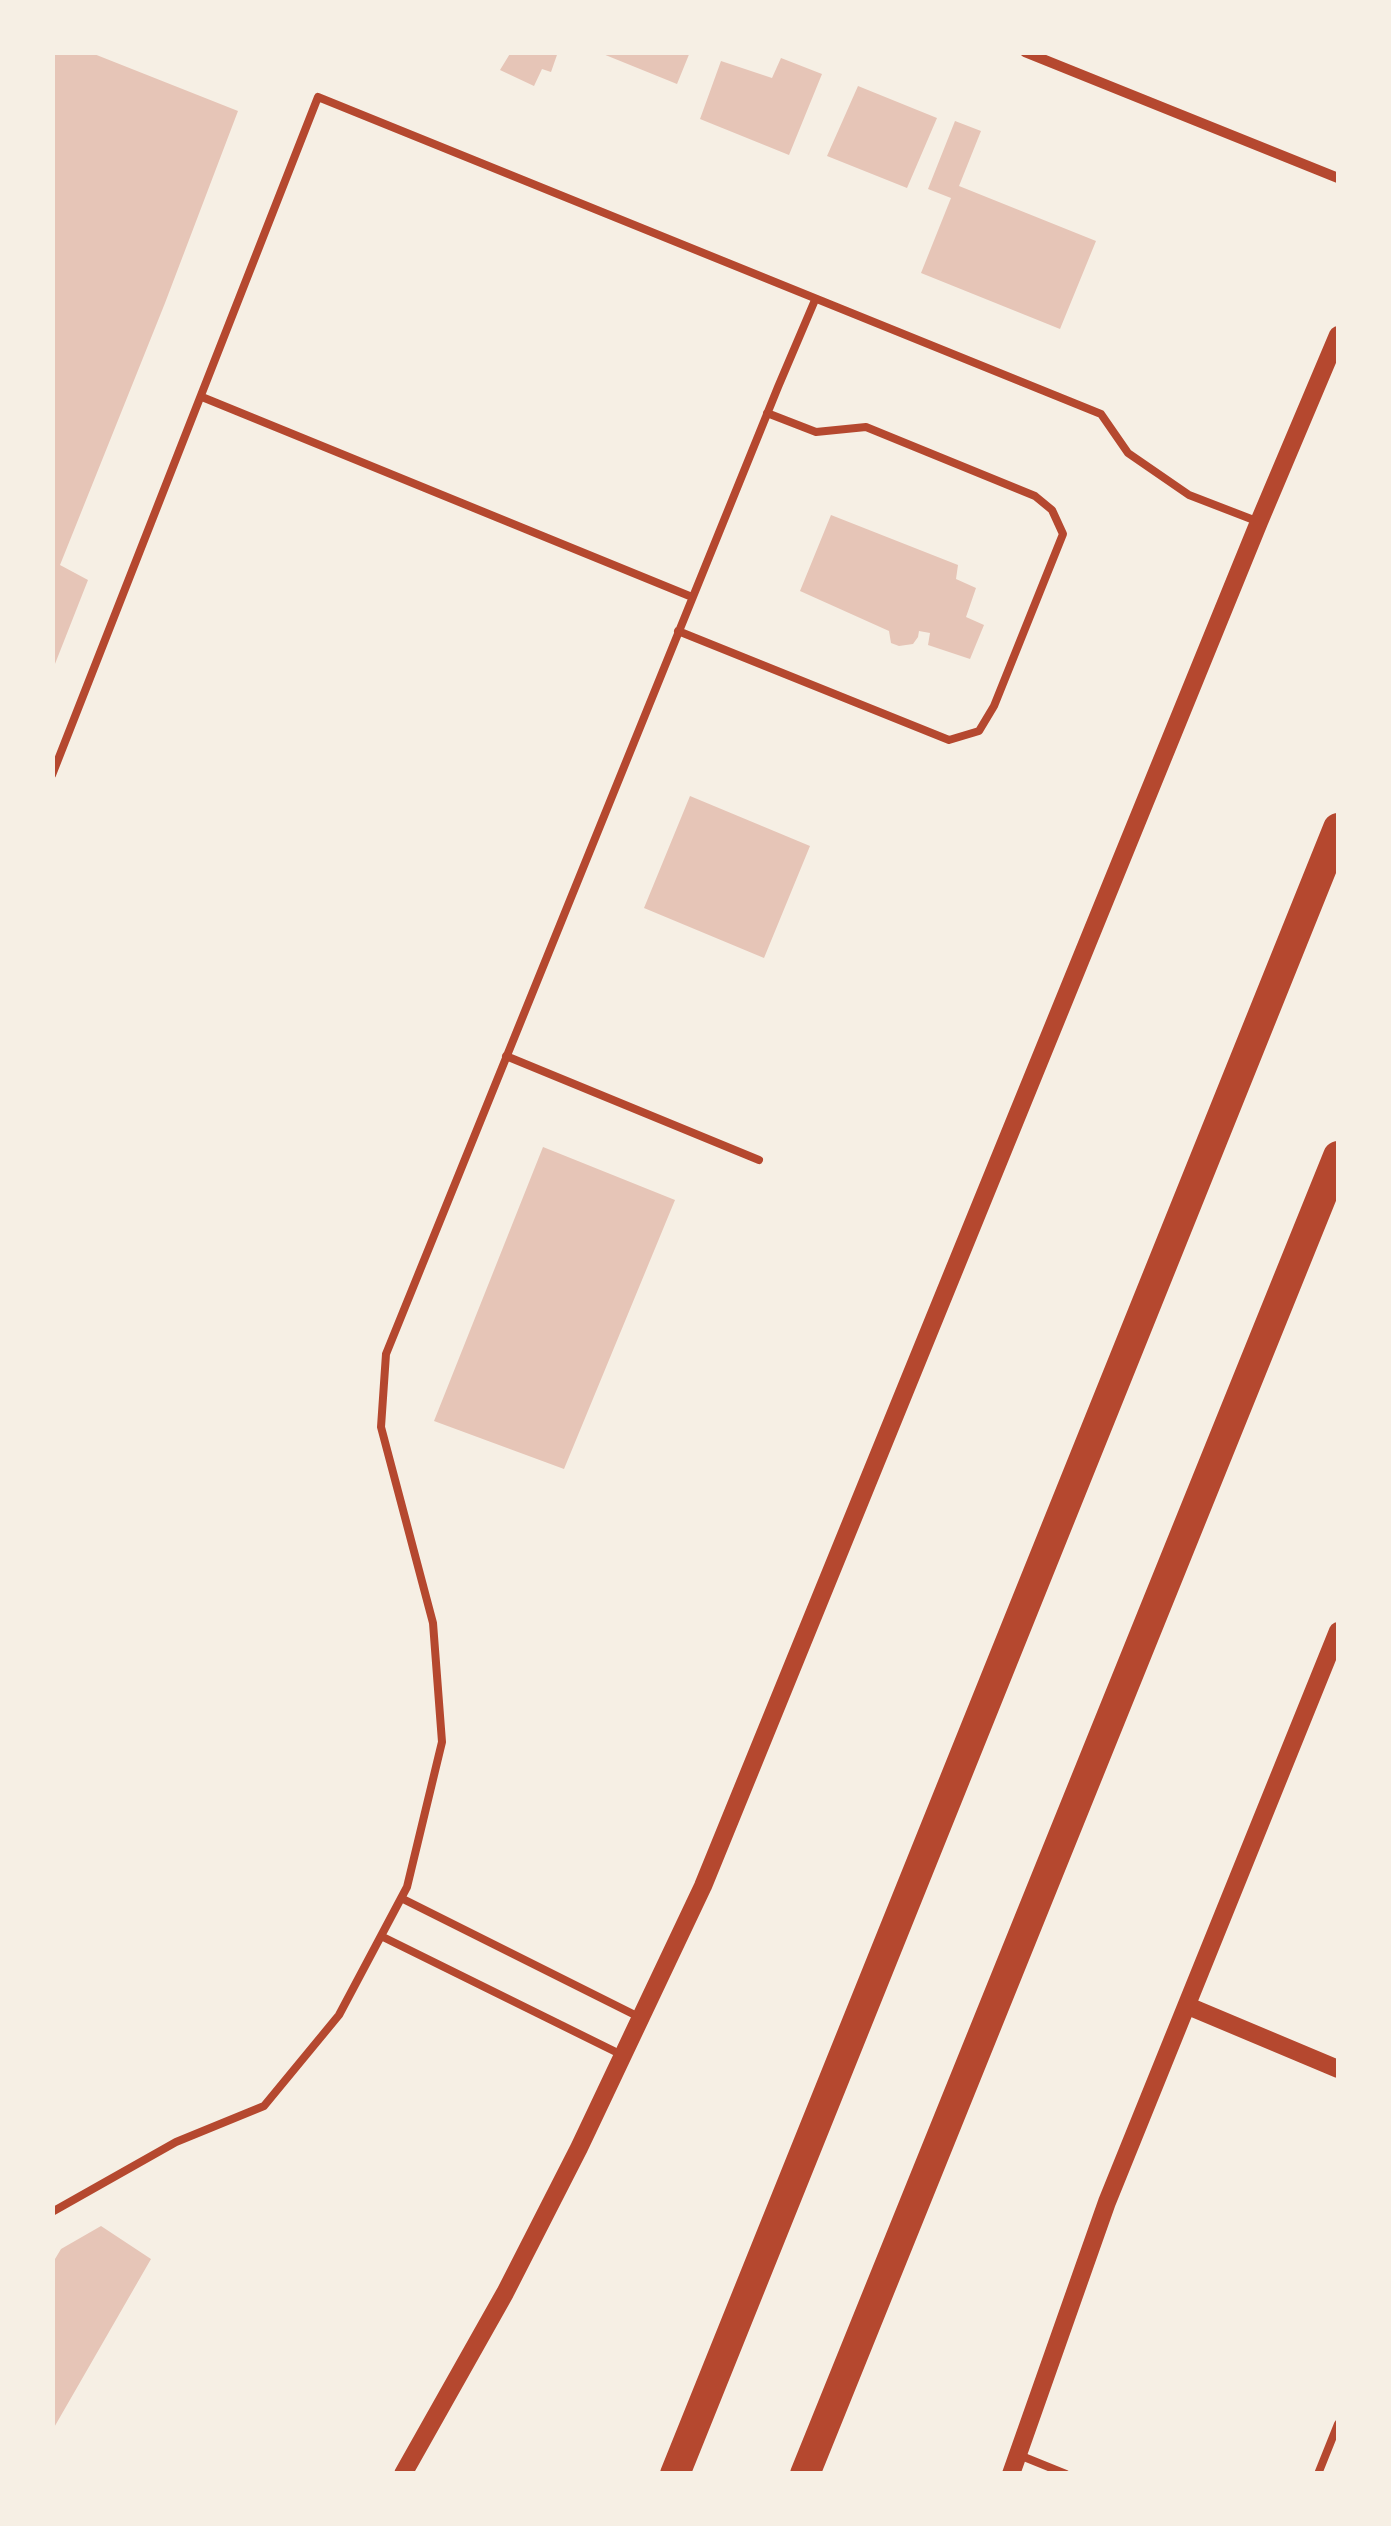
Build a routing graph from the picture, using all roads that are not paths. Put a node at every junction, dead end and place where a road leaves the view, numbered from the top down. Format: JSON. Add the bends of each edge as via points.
{"nodes":[{"id":1,"x":1025,"y":52,"type":"edge"},
{"id":2,"x":1338,"y":178,"type":"edge"},
{"id":3,"x":815,"y":300,"type":"junction"},
{"id":4,"x":1338,"y":335,"type":"edge"},
{"id":5,"x":202,"y":397,"type":"junction"},
{"id":6,"x":767,"y":412,"type":"junction"},
{"id":7,"x":1259,"y":522,"type":"junction"},
{"id":8,"x":692,"y":597,"type":"junction"},
{"id":9,"x":678,"y":631,"type":"junction"},
{"id":10,"x":52,"y":775,"type":"edge"},
{"id":11,"x":1338,"y":828,"type":"edge"},
{"id":12,"x":506,"y":1056,"type":"junction"},
{"id":13,"x":1338,"y":1156,"type":"edge"},
{"id":14,"x":759,"y":1160,"type":"dead end"},
{"id":15,"x":1338,"y":1631,"type":"edge"},
{"id":16,"x":1335,"y":1651,"type":"edge"},
{"id":17,"x":401,"y":1898,"type":"junction"},
{"id":18,"x":381,"y":1936,"type":"junction"},
{"id":19,"x":1188,"y":2006,"type":"junction"},
{"id":20,"x":641,"y":2018,"type":"junction"},
{"id":21,"x":624,"y":2056,"type":"junction"},
{"id":22,"x":1338,"y":2069,"type":"edge"},
{"id":23,"x":52,"y":2212,"type":"edge"},
{"id":24,"x":1338,"y":2424,"type":"edge"},
{"id":25,"x":1017,"y":2454,"type":"junction"},
{"id":26,"x":404,"y":2474,"type":"edge"},
{"id":27,"x":675,"y":2474,"type":"edge"},
{"id":28,"x":806,"y":2474,"type":"edge"},
{"id":29,"x":1010,"y":2474,"type":"edge"},
{"id":30,"x":1066,"y":2474,"type":"edge"},
{"id":31,"x":1318,"y":2474,"type":"edge"}],
"edges":[{"from":1,"to":2,"type":"street"},
{"from":3,"to":5,"type":"lane","via":[[318,98]]},
{"from":3,"to":6,"type":"lane"},
{"from":3,"to":7,"type":"lane","via":[[1101,414],[1128,453],[1189,496]]},
{"from":4,"to":7,"type":"street"},
{"from":5,"to":8,"type":"lane"},
{"from":5,"to":10,"type":"lane"},
{"from":6,"to":8,"type":"lane"},
{"from":6,"to":9,"type":"lane","via":[[816,432],[866,427],[1035,496],[1052,510],[1063,534],[994,706],[979,731],[949,740]]},
{"from":7,"to":20,"type":"street","via":[[703,1886]]},
{"from":8,"to":9,"type":"lane"},
{"from":9,"to":12,"type":"lane"},
{"from":11,"to":27,"type":"highway"},
{"from":12,"to":14,"type":"lane"},
{"from":12,"to":17,"type":"lane","via":[[386,1354],[381,1428],[433,1623],[442,1742]]},
{"from":13,"to":28,"type":"highway"},
{"from":15,"to":16,"type":"street"},
{"from":16,"to":19,"type":"street"},
{"from":17,"to":18,"type":"lane"},
{"from":17,"to":20,"type":"lane"},
{"from":18,"to":21,"type":"lane"},
{"from":18,"to":23,"type":"lane","via":[[339,2015],[264,2106],[176,2142]]},
{"from":19,"to":22,"type":"street"},
{"from":19,"to":25,"type":"street","via":[[1106,2202]]},
{"from":20,"to":21,"type":"street"},
{"from":21,"to":26,"type":"street","via":[[505,2293]]},
{"from":24,"to":31,"type":"lane"},
{"from":25,"to":29,"type":"street"},
{"from":25,"to":30,"type":"lane"}]}
